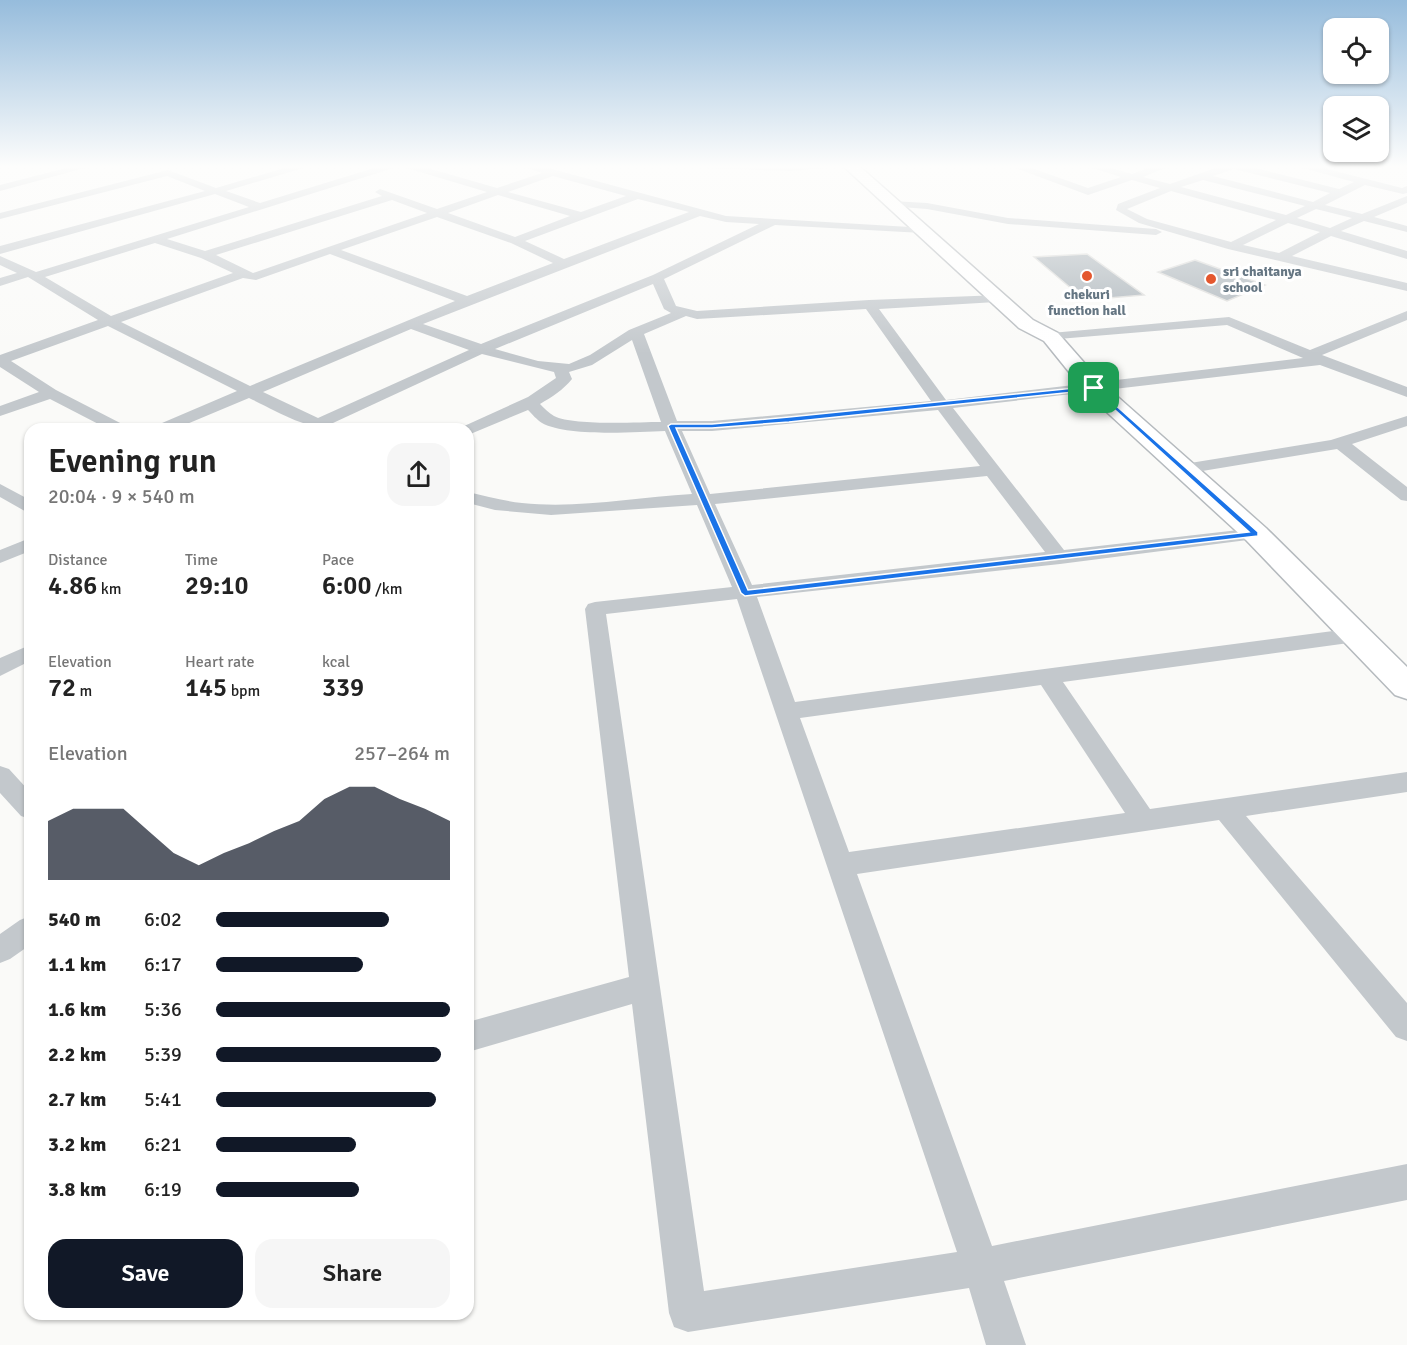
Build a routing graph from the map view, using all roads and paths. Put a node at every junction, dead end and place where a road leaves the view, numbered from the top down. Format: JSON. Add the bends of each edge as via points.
{"nodes":[{"id":1,"x":81,"y":228,"type":"edge"},
{"id":2,"x":192,"y":228,"type":"edge"},
{"id":3,"x":292,"y":228,"type":"edge"},
{"id":4,"x":392,"y":228,"type":"edge"},
{"id":5,"x":481,"y":228,"type":"edge"},
{"id":6,"x":550,"y":228,"type":"edge"},
{"id":7,"x":658,"y":228,"type":"edge"},
{"id":8,"x":761,"y":228,"type":"edge"},
{"id":9,"x":875,"y":228,"type":"edge"},
{"id":10,"x":920,"y":228,"type":"edge"},
{"id":11,"x":1083,"y":228,"type":"edge"},
{"id":12,"x":1166,"y":228,"type":"edge"},
{"id":13,"x":1268,"y":228,"type":"edge"},
{"id":14,"x":1316,"y":228,"type":"edge"},
{"id":15,"x":1339,"y":228,"type":"edge"},
{"id":16,"x":923,"y":230,"type":"junction"},
{"id":17,"x":1330,"y":232,"type":"junction"},
{"id":18,"x":1187,"y":234,"type":"junction"},
{"id":19,"x":155,"y":239,"type":"junction"},
{"id":20,"x":515,"y":241,"type":"junction"},
{"id":21,"x":1232,"y":246,"type":"junction"},
{"id":22,"x":0,"y":250,"type":"edge"},
{"id":23,"x":330,"y":250,"type":"junction"},
{"id":24,"x":205,"y":255,"type":"junction"},
{"id":25,"x":1407,"y":255,"type":"edge"},
{"id":26,"x":1280,"y":258,"type":"junction"},
{"id":27,"x":0,"y":260,"type":"edge"},
{"id":28,"x":564,"y":263,"type":"junction"},
{"id":29,"x":244,"y":273,"type":"junction"},
{"id":30,"x":32,"y":274,"type":"junction"},
{"id":31,"x":657,"y":278,"type":"junction"},
{"id":32,"x":0,"y":282,"type":"edge"},
{"id":33,"x":1407,"y":287,"type":"edge"},
{"id":34,"x":996,"y":298,"type":"junction"},
{"id":35,"x":467,"y":301,"type":"junction"},
{"id":36,"x":869,"y":304,"type":"junction"},
{"id":37,"x":685,"y":312,"type":"junction"},
{"id":38,"x":1407,"y":315,"type":"edge"},
{"id":39,"x":111,"y":322,"type":"junction"},
{"id":40,"x":412,"y":325,"type":"junction"},
{"id":41,"x":636,"y":332,"type":"junction"},
{"id":42,"x":1051,"y":338,"type":"junction"},
{"id":43,"x":482,"y":349,"type":"junction"},
{"id":44,"x":1316,"y":358,"type":"junction"},
{"id":45,"x":0,"y":360,"type":"edge"},
{"id":46,"x":560,"y":369,"type":"junction"},
{"id":47,"x":1094,"y":388,"type":"junction"},
{"id":48,"x":1407,"y":392,"type":"edge"},
{"id":49,"x":51,"y":393,"type":"junction"},
{"id":50,"x":252,"y":393,"type":"junction"},
{"id":51,"x":529,"y":402,"type":"junction"},
{"id":52,"x":942,"y":405,"type":"junction"},
{"id":53,"x":0,"y":411,"type":"edge"},
{"id":54,"x":1407,"y":421,"type":"edge"},
{"id":55,"x":108,"y":423,"type":"edge"},
{"id":56,"x":176,"y":423,"type":"edge"},
{"id":57,"x":314,"y":423,"type":"edge"},
{"id":58,"x":332,"y":423,"type":"edge"},
{"id":59,"x":671,"y":426,"type":"junction"},
{"id":60,"x":474,"y":427,"type":"edge"},
{"id":61,"x":1340,"y":443,"type":"junction"},
{"id":62,"x":1184,"y":469,"type":"junction"},
{"id":63,"x":992,"y":470,"type":"junction"},
{"id":64,"x":0,"y":489,"type":"edge"},
{"id":65,"x":1407,"y":496,"type":"edge"},
{"id":66,"x":474,"y":499,"type":"edge"},
{"id":67,"x":705,"y":500,"type":"junction"},
{"id":68,"x":24,"y":504,"type":"edge"},
{"id":69,"x":1256,"y":534,"type":"junction"},
{"id":70,"x":24,"y":547,"type":"edge"},
{"id":71,"x":0,"y":557,"type":"edge"},
{"id":72,"x":1060,"y":558,"type":"junction"},
{"id":73,"x":745,"y":593,"type":"junction"},
{"id":74,"x":1356,"y":635,"type":"junction"},
{"id":75,"x":24,"y":655,"type":"edge"},
{"id":76,"x":0,"y":668,"type":"edge"},
{"id":77,"x":1047,"y":676,"type":"junction"},
{"id":78,"x":1407,"y":687,"type":"edge"},
{"id":79,"x":787,"y":711,"type":"junction"},
{"id":80,"x":1407,"y":782,"type":"edge"},
{"id":81,"x":2,"y":783,"type":"edge"},
{"id":82,"x":24,"y":803,"type":"edge"},
{"id":83,"x":1225,"y":809,"type":"junction"},
{"id":84,"x":1144,"y":820,"type":"junction"},
{"id":85,"x":841,"y":865,"type":"junction"},
{"id":86,"x":24,"y":933,"type":"edge"},
{"id":87,"x":0,"y":950,"type":"edge"},
{"id":88,"x":645,"y":986,"type":"junction"},
{"id":89,"x":1407,"y":1026,"type":"edge"},
{"id":90,"x":474,"y":1035,"type":"edge"},
{"id":91,"x":1407,"y":1182,"type":"edge"},
{"id":92,"x":981,"y":1267,"type":"junction"},
{"id":93,"x":1006,"y":1345,"type":"edge"}],
"edges":[{"from":1,"to":22,"type":"street"},
{"from":2,"to":19,"type":"street"},
{"from":3,"to":24,"type":"street"},
{"from":4,"to":23,"type":"street"},
{"from":5,"to":20,"type":"street"},
{"from":6,"to":20,"type":"street"},
{"from":7,"to":28,"type":"street"},
{"from":8,"to":31,"type":"street"},
{"from":9,"to":16,"type":"street"},
{"from":10,"to":16,"type":"main road"},
{"from":11,"to":18,"type":"street"},
{"from":12,"to":18,"type":"street"},
{"from":13,"to":21,"type":"street"},
{"from":14,"to":17,"type":"street"},
{"from":15,"to":17,"type":"street"},
{"from":16,"to":34,"type":"main road"},
{"from":17,"to":25,"type":"street"},
{"from":17,"to":26,"type":"street"},
{"from":18,"to":21,"type":"street"},
{"from":19,"to":24,"type":"street"},
{"from":19,"to":30,"type":"street"},
{"from":20,"to":28,"type":"street"},
{"from":21,"to":26,"type":"street"},
{"from":23,"to":29,"type":"street","via":[[252,277]]},
{"from":23,"to":35,"type":"street"},
{"from":24,"to":29,"type":"street"},
{"from":26,"to":33,"type":"street"},
{"from":27,"to":30,"type":"street"},
{"from":28,"to":35,"type":"street"},
{"from":29,"to":39,"type":"street"},
{"from":30,"to":32,"type":"street"},
{"from":30,"to":39,"type":"street"},
{"from":31,"to":37,"type":"street","via":[[671,309]]},
{"from":31,"to":43,"type":"street"},
{"from":34,"to":36,"type":"street"},
{"from":34,"to":42,"type":"main road","via":[[1026,324]]},
{"from":35,"to":40,"type":"street"},
{"from":36,"to":37,"type":"street","via":[[697,315]]},
{"from":36,"to":52,"type":"street"},
{"from":37,"to":41,"type":"street"},
{"from":38,"to":44,"type":"street"},
{"from":39,"to":45,"type":"street"},
{"from":39,"to":50,"type":"street"},
{"from":40,"to":43,"type":"street"},
{"from":40,"to":50,"type":"street"},
{"from":41,"to":46,"type":"street","via":[[585,363]]},
{"from":41,"to":59,"type":"street"},
{"from":42,"to":44,"type":"street","via":[[1229,321]]},
{"from":42,"to":47,"type":"main road"},
{"from":43,"to":46,"type":"street"},
{"from":43,"to":58,"type":"street"},
{"from":44,"to":47,"type":"street"},
{"from":44,"to":48,"type":"street"},
{"from":45,"to":49,"type":"street"},
{"from":46,"to":51,"type":"street","via":[[564,379],[559,386]]},
{"from":47,"to":52,"type":"street"},
{"from":47,"to":62,"type":"main road"},
{"from":49,"to":53,"type":"street"},
{"from":49,"to":55,"type":"street"},
{"from":50,"to":56,"type":"street"},
{"from":50,"to":57,"type":"street"},
{"from":51,"to":59,"type":"street","via":[[547,419],[560,423],[596,427]]},
{"from":51,"to":60,"type":"street"},
{"from":52,"to":59,"type":"street","via":[[712,426]]},
{"from":52,"to":63,"type":"street"},
{"from":54,"to":61,"type":"street"},
{"from":59,"to":67,"type":"street"},
{"from":61,"to":62,"type":"street"},
{"from":61,"to":65,"type":"street"},
{"from":62,"to":69,"type":"main road"},
{"from":63,"to":67,"type":"street"},
{"from":63,"to":72,"type":"street"},
{"from":64,"to":68,"type":"street"},
{"from":66,"to":67,"type":"street","via":[[515,508],[557,509]]},
{"from":67,"to":73,"type":"street"},
{"from":69,"to":72,"type":"street"},
{"from":69,"to":74,"type":"main road"},
{"from":70,"to":71,"type":"street"},
{"from":72,"to":73,"type":"street"},
{"from":73,"to":79,"type":"street"},
{"from":73,"to":88,"type":"street","via":[[595,609]]},
{"from":74,"to":77,"type":"street"},
{"from":74,"to":78,"type":"main road"},
{"from":75,"to":76,"type":"street"},
{"from":77,"to":79,"type":"street"},
{"from":77,"to":84,"type":"street"},
{"from":79,"to":85,"type":"street"},
{"from":80,"to":83,"type":"street"},
{"from":81,"to":82,"type":"street"},
{"from":83,"to":84,"type":"street"},
{"from":83,"to":89,"type":"street"},
{"from":84,"to":85,"type":"street"},
{"from":85,"to":92,"type":"street"},
{"from":86,"to":87,"type":"street"},
{"from":88,"to":90,"type":"street"},
{"from":88,"to":92,"type":"street","via":[[688,1313]]},
{"from":91,"to":92,"type":"street"},
{"from":92,"to":93,"type":"street"}]}
